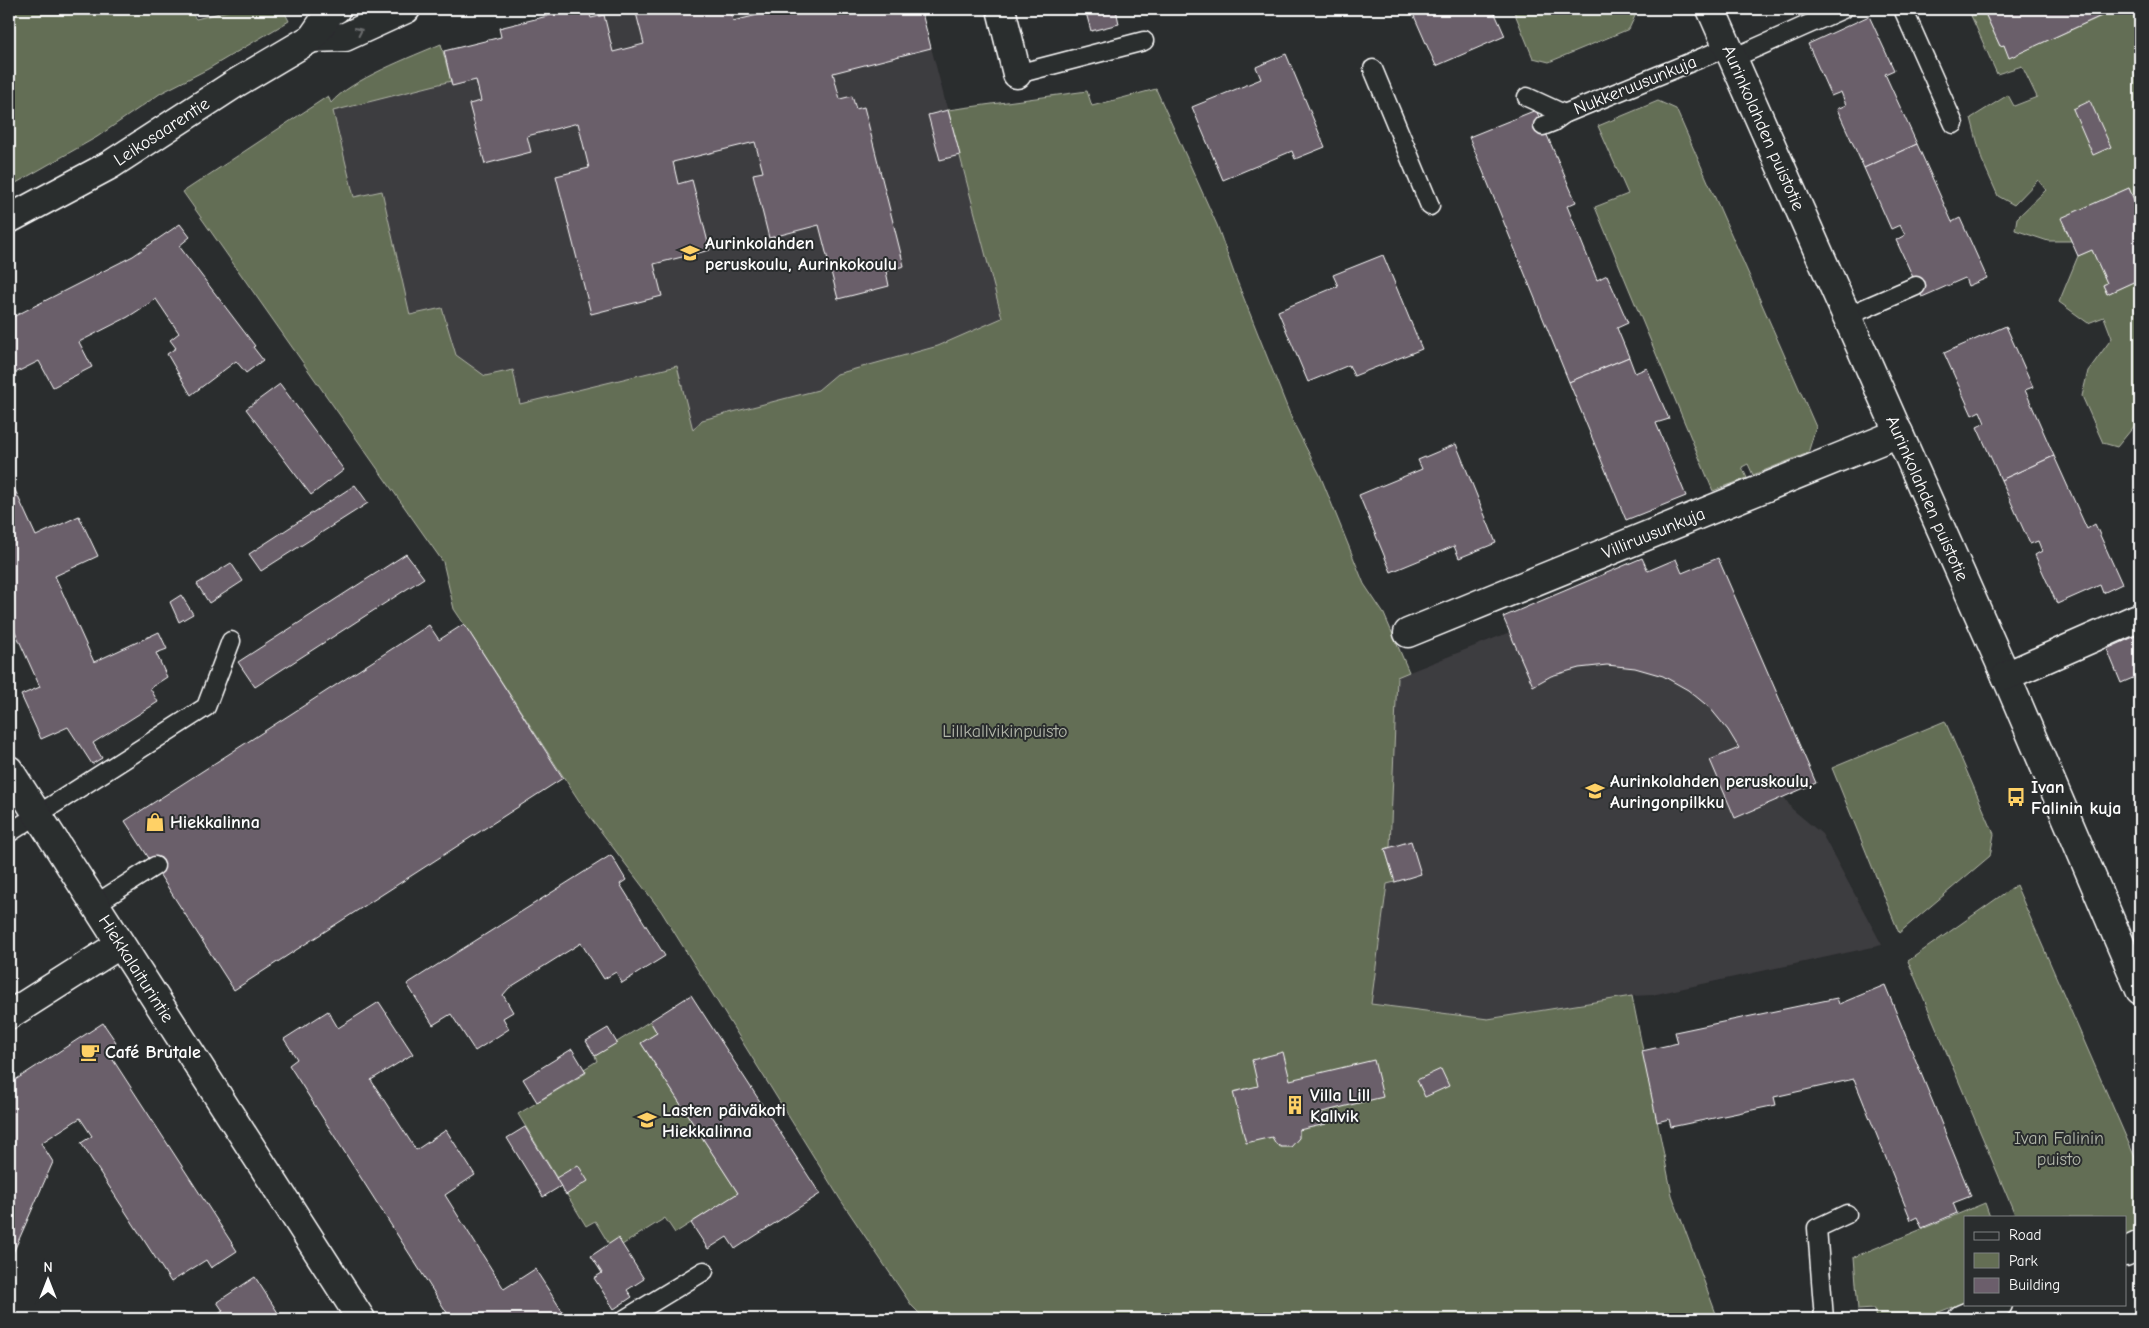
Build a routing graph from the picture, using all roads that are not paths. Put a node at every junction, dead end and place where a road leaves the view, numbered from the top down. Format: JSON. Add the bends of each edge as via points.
{"nodes":[{"id":1,"x":336,"y":9,"type":"edge"},
{"id":2,"x":406,"y":9,"type":"edge"},
{"id":3,"x":1004,"y":9,"type":"edge"},
{"id":4,"x":1712,"y":9,"type":"edge"},
{"id":5,"x":1843,"y":9,"type":"edge"},
{"id":6,"x":1904,"y":9,"type":"edge"},
{"id":7,"x":312,"y":38,"type":"junction"},
{"id":8,"x":1144,"y":41,"type":"dead end"},
{"id":9,"x":1731,"y":52,"type":"junction"},
{"id":10,"x":1373,"y":69,"type":"dead end"},
{"id":11,"x":1017,"y":74,"type":"joint"},
{"id":12,"x":1527,"y":98,"type":"dead end"},
{"id":13,"x":1564,"y":114,"type":"junction"},
{"id":14,"x":1954,"y":124,"type":"dead end"},
{"id":15,"x":1543,"y":126,"type":"dead end"},
{"id":16,"x":1430,"y":206,"type":"dead end"},
{"id":17,"x":9,"y":219,"type":"edge"},
{"id":18,"x":1916,"y":286,"type":"dead end"},
{"id":19,"x":1847,"y":316,"type":"junction"},
{"id":20,"x":1899,"y":433,"type":"junction"},
{"id":21,"x":2140,"y":617,"type":"edge"},
{"id":22,"x":1408,"y":633,"type":"dead end"},
{"id":23,"x":232,"y":641,"type":"dead end"},
{"id":24,"x":2006,"y":676,"type":"junction"},
{"id":25,"x":9,"y":770,"type":"edge"},
{"id":26,"x":35,"y":814,"type":"junction"},
{"id":27,"x":9,"y":833,"type":"edge"},
{"id":28,"x":154,"y":866,"type":"dead end"},
{"id":29,"x":94,"y":905,"type":"junction"},
{"id":30,"x":120,"y":945,"type":"junction"},
{"id":31,"x":2140,"y":990,"type":"edge"},
{"id":32,"x":9,"y":1015,"type":"edge"},
{"id":33,"x":1847,"y":1214,"type":"dead end"},
{"id":34,"x":2140,"y":1245,"type":"edge"},
{"id":35,"x":2126,"y":1252,"type":"edge"},
{"id":36,"x":704,"y":1271,"type":"dead end"},
{"id":37,"x":1993,"y":1306,"type":"edge"},
{"id":38,"x":361,"y":1319,"type":"edge"},
{"id":39,"x":625,"y":1319,"type":"edge"},
{"id":40,"x":1824,"y":1319,"type":"edge"},
{"id":41,"x":1962,"y":1319,"type":"edge"}],
"edges":[{"from":1,"to":7,"type":"street","name":"Leikosaarentie","via":[[330,12]]},
{"from":7,"to":2,"type":"street","name":"Leikosaarentie","one_way":true,"via":[[345,37]]},
{"from":3,"to":11,"type":"street"},
{"from":4,"to":9,"type":"street","name":"Aurinkolahden puistotie"},
{"from":5,"to":9,"type":"lane","name":"Nukkeruusunkuja"},
{"from":6,"to":14,"type":"lane"},
{"from":7,"to":17,"type":"street","name":"Leikosaarentie","via":[[110,165]]},
{"from":8,"to":11,"type":"lane"},
{"from":9,"to":13,"type":"lane","name":"Nukkeruusunkuja"},
{"from":9,"to":19,"type":"street","name":"Aurinkolahden puistotie"},
{"from":10,"to":16,"type":"lane"},
{"from":12,"to":13,"type":"lane"},
{"from":13,"to":15,"type":"lane","name":"Nukkeruusunkuja"},
{"from":18,"to":19,"type":"lane"},
{"from":19,"to":20,"type":"street","name":"Aurinkolahden puistotie"},
{"from":20,"to":22,"type":"street","name":"Villiruusunkuja"},
{"from":20,"to":24,"type":"street","name":"Aurinkolahden puistotie"},
{"from":21,"to":24,"type":"street"},
{"from":23,"to":26,"type":"lane","via":[[206,707]]},
{"from":24,"to":31,"type":"street","name":"Aurinkolahden puistotie"},
{"from":25,"to":26,"type":"street","name":"Hiekkalaiturintie"},
{"from":26,"to":27,"type":"lane"},
{"from":26,"to":29,"type":"street","name":"Hiekkalaiturintie"},
{"from":28,"to":29,"type":"lane"},
{"from":29,"to":30,"type":"street","name":"Hiekkalaiturintie"},
{"from":30,"to":32,"type":"street"},
{"from":30,"to":38,"type":"street","name":"Hiekkalaiturintie"},
{"from":33,"to":40,"type":"lane","via":[[1817,1228]]},
{"from":34,"to":35,"type":"street"},
{"from":36,"to":39,"type":"lane"},
{"from":37,"to":41,"type":"street"}]}
